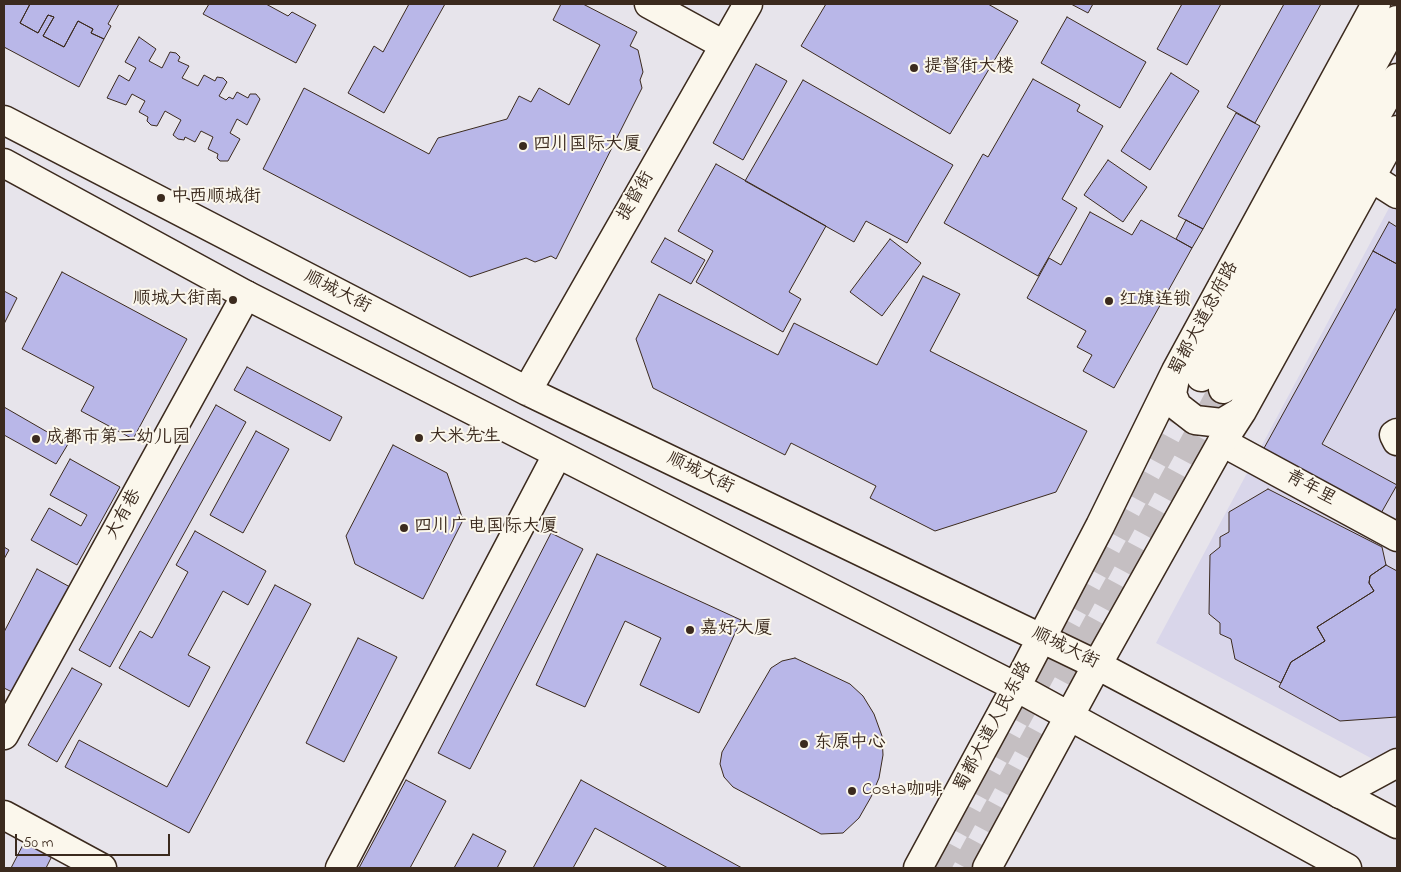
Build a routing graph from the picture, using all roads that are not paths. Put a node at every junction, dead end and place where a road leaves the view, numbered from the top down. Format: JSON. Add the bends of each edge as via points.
{"nodes":[{"id":1,"x":649,"y":4,"type":"edge"},
{"id":2,"x":748,"y":4,"type":"edge"},
{"id":3,"x":1376,"y":4,"type":"edge"},
{"id":4,"x":1397,"y":20,"type":"edge"},
{"id":5,"x":724,"y":45,"type":"junction"},
{"id":6,"x":1397,"y":78,"type":"edge"},
{"id":7,"x":4,"y":120,"type":"edge"},
{"id":8,"x":1397,"y":130,"type":"edge"},
{"id":9,"x":4,"y":163,"type":"edge"},
{"id":10,"x":1372,"y":178,"type":"junction"},
{"id":11,"x":1397,"y":194,"type":"edge"},
{"id":12,"x":246,"y":296,"type":"junction"},
{"id":13,"x":1200,"y":379,"type":"junction"},
{"id":14,"x":527,"y":391,"type":"junction"},
{"id":15,"x":1242,"y":411,"type":"junction"},
{"id":16,"x":1397,"y":433,"type":"edge"},
{"id":17,"x":1397,"y":441,"type":"edge"},
{"id":18,"x":1222,"y":442,"type":"junction"},
{"id":19,"x":556,"y":455,"type":"junction"},
{"id":20,"x":1397,"y":537,"type":"edge"},
{"id":21,"x":1041,"y":637,"type":"junction"},
{"id":22,"x":1097,"y":665,"type":"junction"},
{"id":23,"x":1016,"y":687,"type":"junction"},
{"id":24,"x":1069,"y":717,"type":"junction"},
{"id":25,"x":4,"y":735,"type":"edge"},
{"id":26,"x":1397,"y":763,"type":"edge"},
{"id":27,"x":1340,"y":794,"type":"junction"},
{"id":28,"x":4,"y":815,"type":"edge"},
{"id":29,"x":1397,"y":824,"type":"edge"},
{"id":30,"x":102,"y":868,"type":"edge"},
{"id":31,"x":340,"y":868,"type":"edge"},
{"id":32,"x":918,"y":868,"type":"edge"},
{"id":33,"x":987,"y":868,"type":"edge"},
{"id":34,"x":1347,"y":868,"type":"edge"}],
"edges":[{"from":1,"to":5,"type":"main road"},
{"from":2,"to":5,"type":"main road","name":"提督街"},
{"from":3,"to":13,"type":"main road","name":"蜀都大道总府路"},
{"from":4,"to":13,"type":"main road","name":"蜀都大道总府路"},
{"from":5,"to":14,"type":"main road","name":"提督街"},
{"from":6,"to":13,"type":"main road","name":"蜀都大道总府路"},
{"from":7,"to":14,"type":"main road","name":"顺城大街"},
{"from":8,"to":10,"type":"main road"},
{"from":9,"to":12,"type":"main road"},
{"from":10,"to":11,"type":"main road"},
{"from":10,"to":15,"type":"main road"},
{"from":12,"to":19,"type":"main road"},
{"from":12,"to":25,"type":"main road","name":"大有巷"},
{"from":13,"to":15,"type":"main road","via":[[1172,394],[1177,406],[1195,420],[1222,423]]},
{"from":13,"to":21,"type":"main road","name":"蜀都大道总府路","via":[[1100,526]]},
{"from":14,"to":21,"type":"main road","name":"顺城大街"},
{"from":15,"to":18,"type":"main road"},
{"from":16,"to":17,"type":"main road","via":[[1394,435]]},
{"from":18,"to":20,"type":"main road","name":"青年里"},
{"from":18,"to":22,"type":"main road"},
{"from":19,"to":23,"type":"main road"},
{"from":19,"to":31,"type":"main road"},
{"from":21,"to":22,"type":"main road","name":"顺城大街"},
{"from":21,"to":23,"type":"main road","name":"蜀都大道人民东路"},
{"from":22,"to":24,"type":"main road"},
{"from":22,"to":27,"type":"main road","name":"顺城大街"},
{"from":23,"to":24,"type":"main road"},
{"from":23,"to":32,"type":"main road","name":"蜀都大道人民东路"},
{"from":24,"to":33,"type":"main road"},
{"from":24,"to":34,"type":"main road"},
{"from":26,"to":27,"type":"main road"},
{"from":27,"to":29,"type":"main road","name":"顺城大街"},
{"from":28,"to":30,"type":"main road"}]}
